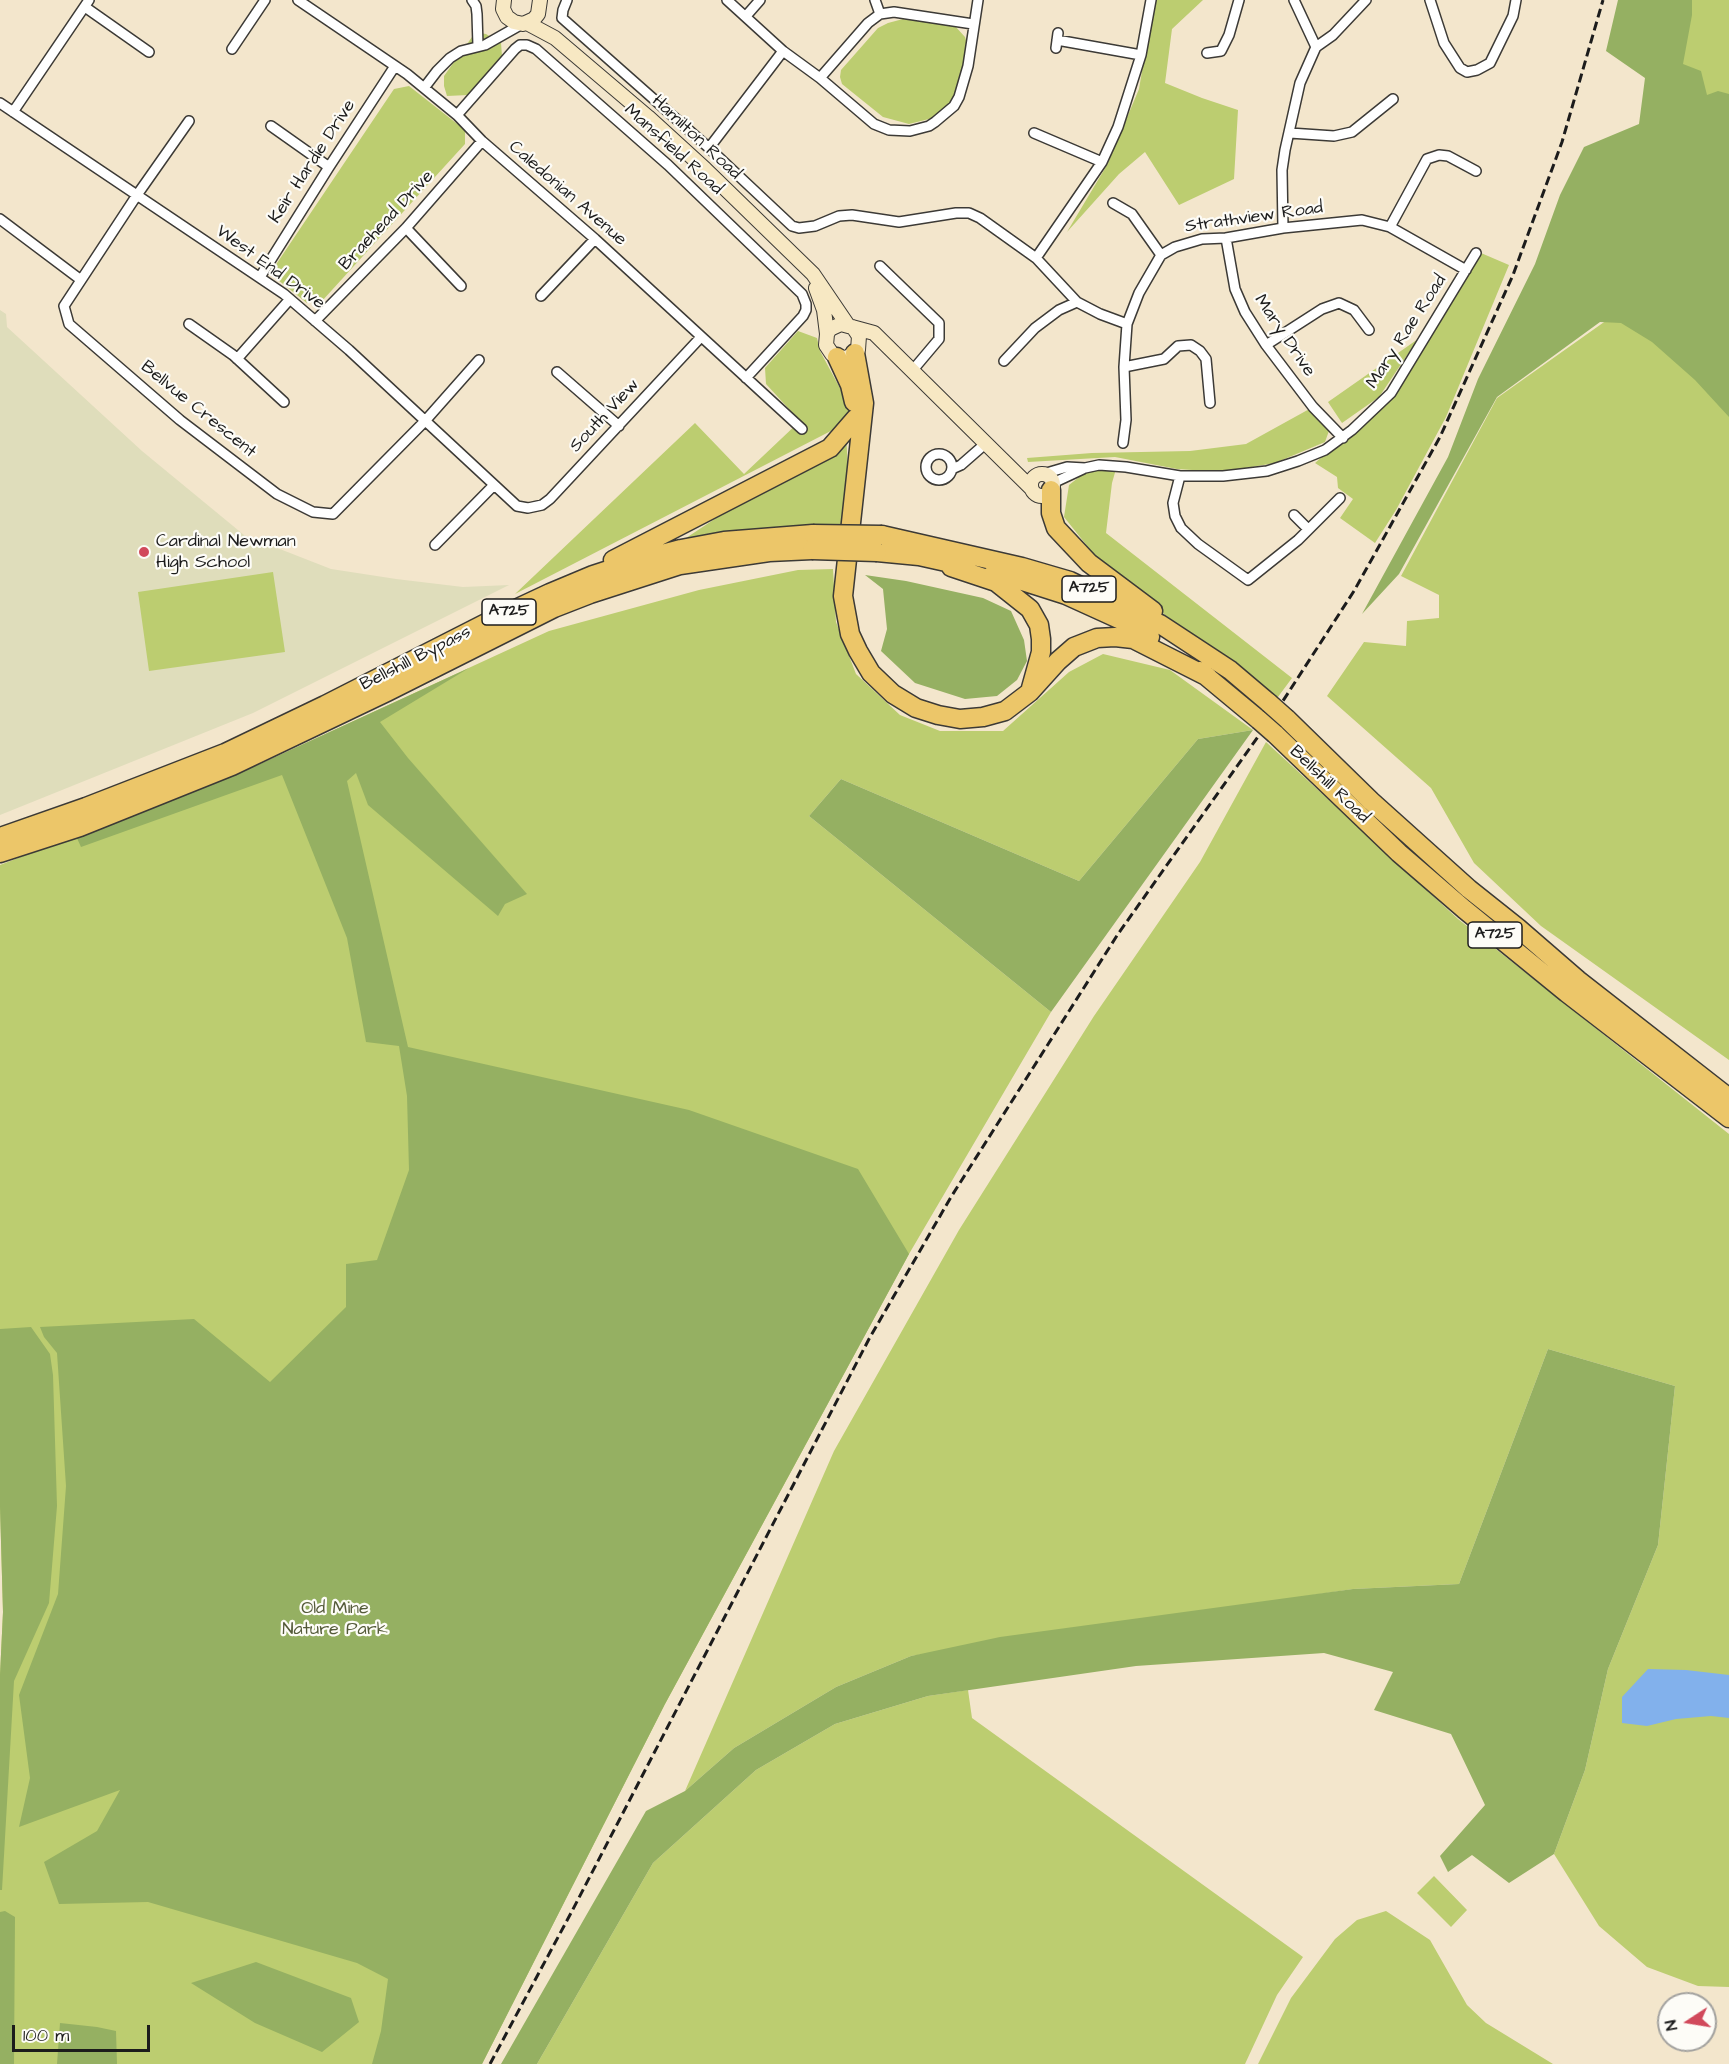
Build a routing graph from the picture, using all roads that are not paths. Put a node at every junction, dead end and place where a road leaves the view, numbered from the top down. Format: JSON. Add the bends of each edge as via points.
{"nodes":[{"id":1,"x":265,"y":0,"type":"edge"},
{"id":2,"x":297,"y":0,"type":"edge"},
{"id":3,"x":471,"y":0,"type":"edge"},
{"id":4,"x":566,"y":0,"type":"edge"},
{"id":5,"x":727,"y":0,"type":"edge"},
{"id":6,"x":760,"y":0,"type":"edge"},
{"id":7,"x":875,"y":0,"type":"edge"},
{"id":8,"x":978,"y":0,"type":"edge"},
{"id":9,"x":1151,"y":0,"type":"edge"},
{"id":10,"x":1239,"y":0,"type":"edge"},
{"id":11,"x":1294,"y":0,"type":"edge"},
{"id":12,"x":1366,"y":0,"type":"edge"},
{"id":13,"x":1430,"y":0,"type":"edge"},
{"id":14,"x":1516,"y":0,"type":"edge"},
{"id":15,"x":87,"y":3,"type":"edge"},
{"id":16,"x":502,"y":3,"type":"edge"},
{"id":17,"x":540,"y":4,"type":"edge"},
{"id":18,"x":880,"y":14,"type":"junction"},
{"id":19,"x":746,"y":16,"type":"junction"},
{"id":20,"x":525,"y":24,"type":"junction"},
{"id":21,"x":973,"y":24,"type":"junction"},
{"id":22,"x":499,"y":37,"type":"junction"},
{"id":23,"x":555,"y":38,"type":"junction"},
{"id":24,"x":1057,"y":40,"type":"dead end"},
{"id":25,"x":478,"y":46,"type":"junction"},
{"id":26,"x":1316,"y":47,"type":"junction"},
{"id":27,"x":232,"y":49,"type":"dead end"},
{"id":28,"x":783,"y":51,"type":"junction"},
{"id":29,"x":149,"y":52,"type":"dead end"},
{"id":30,"x":1207,"y":53,"type":"dead end"},
{"id":31,"x":1141,"y":55,"type":"junction"},
{"id":32,"x":395,"y":66,"type":"junction"},
{"id":33,"x":820,"y":78,"type":"junction"},
{"id":34,"x":424,"y":88,"type":"junction"},
{"id":35,"x":1393,"y":99,"type":"dead end"},
{"id":36,"x":0,"y":103,"type":"edge"},
{"id":37,"x":13,"y":112,"type":"junction"},
{"id":38,"x":457,"y":115,"type":"junction"},
{"id":39,"x":189,"y":121,"type":"dead end"},
{"id":40,"x":271,"y":126,"type":"dead end"},
{"id":41,"x":1034,"y":133,"type":"dead end"},
{"id":42,"x":1290,"y":133,"type":"junction"},
{"id":43,"x":482,"y":141,"type":"junction"},
{"id":44,"x":709,"y":148,"type":"junction"},
{"id":45,"x":1102,"y":162,"type":"junction"},
{"id":46,"x":328,"y":167,"type":"junction"},
{"id":47,"x":1476,"y":171,"type":"dead end"},
{"id":48,"x":137,"y":195,"type":"junction"},
{"id":49,"x":1113,"y":203,"type":"dead end"},
{"id":50,"x":0,"y":219,"type":"edge"},
{"id":51,"x":1390,"y":227,"type":"junction"},
{"id":52,"x":406,"y":228,"type":"junction"},
{"id":53,"x":1283,"y":228,"type":"junction"},
{"id":54,"x":1226,"y":238,"type":"junction"},
{"id":55,"x":595,"y":239,"type":"junction"},
{"id":56,"x":1476,"y":253,"type":"dead end"},
{"id":57,"x":1161,"y":255,"type":"junction"},
{"id":58,"x":1036,"y":258,"type":"junction"},
{"id":59,"x":880,"y":266,"type":"dead end"},
{"id":60,"x":807,"y":270,"type":"junction"},
{"id":61,"x":1466,"y":270,"type":"junction"},
{"id":62,"x":260,"y":277,"type":"junction"},
{"id":63,"x":81,"y":280,"type":"junction"},
{"id":64,"x":461,"y":286,"type":"dead end"},
{"id":65,"x":541,"y":296,"type":"dead end"},
{"id":66,"x":290,"y":299,"type":"junction"},
{"id":67,"x":1077,"y":302,"type":"junction"},
{"id":68,"x":315,"y":321,"type":"junction"},
{"id":69,"x":189,"y":324,"type":"dead end"},
{"id":70,"x":1127,"y":324,"type":"junction"},
{"id":71,"x":850,"y":326,"type":"junction"},
{"id":72,"x":1369,"y":330,"type":"dead end"},
{"id":73,"x":827,"y":334,"type":"junction"},
{"id":74,"x":701,"y":337,"type":"junction"},
{"id":75,"x":886,"y":345,"type":"junction"},
{"id":76,"x":1266,"y":345,"type":"junction"},
{"id":77,"x":857,"y":350,"type":"junction"},
{"id":78,"x":837,"y":357,"type":"junction"},
{"id":79,"x":237,"y":359,"type":"junction"},
{"id":80,"x":479,"y":360,"type":"dead end"},
{"id":81,"x":1004,"y":361,"type":"dead end"},
{"id":82,"x":1124,"y":367,"type":"junction"},
{"id":83,"x":912,"y":371,"type":"junction"},
{"id":84,"x":557,"y":372,"type":"dead end"},
{"id":85,"x":746,"y":378,"type":"junction"},
{"id":86,"x":284,"y":402,"type":"dead end"},
{"id":87,"x":1210,"y":403,"type":"dead end"},
{"id":88,"x":856,"y":418,"type":"junction"},
{"id":89,"x":425,"y":421,"type":"junction"},
{"id":90,"x":619,"y":426,"type":"junction"},
{"id":91,"x":802,"y":429,"type":"dead end"},
{"id":92,"x":1343,"y":438,"type":"junction"},
{"id":93,"x":859,"y":439,"type":"junction"},
{"id":94,"x":1123,"y":443,"type":"dead end"},
{"id":95,"x":985,"y":444,"type":"junction"},
{"id":96,"x":1085,"y":468,"type":"junction"},
{"id":97,"x":952,"y":469,"type":"dead end"},
{"id":98,"x":1013,"y":470,"type":"junction"},
{"id":99,"x":1180,"y":476,"type":"junction"},
{"id":100,"x":1047,"y":480,"type":"junction"},
{"id":101,"x":494,"y":485,"type":"junction"},
{"id":102,"x":1031,"y":488,"type":"junction"},
{"id":103,"x":1340,"y":498,"type":"dead end"},
{"id":104,"x":528,"y":508,"type":"joint"},
{"id":105,"x":1294,"y":515,"type":"dead end"},
{"id":106,"x":1308,"y":529,"type":"junction"},
{"id":107,"x":813,"y":542,"type":"junction"},
{"id":108,"x":880,"y":543,"type":"junction"},
{"id":109,"x":435,"y":545,"type":"dead end"},
{"id":110,"x":918,"y":556,"type":"junction"},
{"id":111,"x":550,"y":593,"type":"junction"},
{"id":112,"x":1230,"y":670,"type":"junction"},
{"id":113,"x":1208,"y":677,"type":"junction"},
{"id":114,"x":1030,"y":693,"type":"junction"},
{"id":115,"x":0,"y":837,"type":"edge"},
{"id":116,"x":0,"y":854,"type":"edge"},
{"id":117,"x":1729,"y":1098,"type":"edge"},
{"id":118,"x":1729,"y":1118,"type":"edge"}],
"edges":[{"from":1,"to":27,"type":"street"},
{"from":2,"to":32,"type":"street","name":"Caledonian Avenue"},
{"from":3,"to":25,"type":"street","via":[[476,6]]},
{"from":4,"to":44,"type":"street","via":[[562,18]]},
{"from":5,"to":19,"type":"street"},
{"from":6,"to":19,"type":"street"},
{"from":7,"to":18,"type":"street"},
{"from":8,"to":21,"type":"street"},
{"from":9,"to":31,"type":"street"},
{"from":10,"to":30,"type":"street","via":[[1221,51]]},
{"from":11,"to":26,"type":"street"},
{"from":12,"to":26,"type":"street"},
{"from":13,"to":14,"type":"street","via":[[1444,43],[1467,72],[1490,63],[1513,16]]},
{"from":15,"to":29,"type":"street"},
{"from":15,"to":37,"type":"street"},
{"from":16,"to":20,"type":"main road","name":"Hamilton Road","via":[[510,20]]},
{"from":16,"to":22,"type":"street"},
{"from":17,"to":20,"type":"main road","via":[[534,20]]},
{"from":17,"to":23,"type":"main road","name":"Hamilton Road"},
{"from":18,"to":21,"type":"street","via":[[894,12]]},
{"from":18,"to":33,"type":"street"},
{"from":19,"to":28,"type":"street"},
{"from":20,"to":22,"type":"street"},
{"from":20,"to":23,"type":"main road","name":"Hamilton Road"},
{"from":21,"to":33,"type":"street","via":[[968,66],[959,97],[946,114],[929,126],[910,131],[881,128]]},
{"from":22,"to":25,"type":"street"},
{"from":23,"to":60,"type":"main road","name":"Hamilton Road","via":[[680,147]]},
{"from":24,"to":31,"type":"street"},
{"from":25,"to":34,"type":"street","via":[[450,58]]},
{"from":26,"to":42,"type":"street","via":[[1300,83]]},
{"from":28,"to":33,"type":"street"},
{"from":28,"to":44,"type":"street"},
{"from":31,"to":45,"type":"street","via":[[1118,127]]},
{"from":32,"to":34,"type":"street","name":"Caledonian Avenue"},
{"from":32,"to":46,"type":"street","name":"Keir Hardie Drive"},
{"from":34,"to":38,"type":"street","name":"Caledonian Avenue"},
{"from":35,"to":42,"type":"street","via":[[1352,132],[1334,136]]},
{"from":36,"to":37,"type":"street","name":"West End Drive"},
{"from":37,"to":48,"type":"street","name":"West End Drive"},
{"from":38,"to":43,"type":"street","name":"Caledonian Avenue"},
{"from":38,"to":85,"type":"street","name":"Mansfield Road","via":[[520,45],[536,49],[668,165],[802,294],[806,304],[803,316]]},
{"from":39,"to":48,"type":"street","name":"Bellvue Crescent"},
{"from":40,"to":46,"type":"street"},
{"from":41,"to":45,"type":"street"},
{"from":42,"to":53,"type":"street","via":[[1282,170]]},
{"from":43,"to":52,"type":"street","name":"Braehead Drive"},
{"from":43,"to":55,"type":"street","name":"Caledonian Avenue"},
{"from":44,"to":58,"type":"street","via":[[792,226],[815,226],[852,215],[899,222],[969,213]]},
{"from":45,"to":58,"type":"street"},
{"from":46,"to":62,"type":"street","name":"Keir Hardie Drive"},
{"from":47,"to":51,"type":"street","via":[[1449,156],[1440,154],[1427,159]]},
{"from":48,"to":62,"type":"street","name":"West End Drive"},
{"from":48,"to":63,"type":"street","name":"Bellvue Crescent"},
{"from":49,"to":57,"type":"street","via":[[1132,214]]},
{"from":50,"to":63,"type":"street"},
{"from":51,"to":53,"type":"street","name":"Strathview Road","via":[[1362,220]]},
{"from":51,"to":61,"type":"street","name":"Strathview Road"},
{"from":52,"to":64,"type":"street"},
{"from":52,"to":68,"type":"street","name":"Braehead Drive"},
{"from":53,"to":54,"type":"street","name":"Strathview Road"},
{"from":54,"to":57,"type":"street","name":"Strathview Road","via":[[1187,242]]},
{"from":54,"to":76,"type":"street","name":"Mary Drive","via":[[1235,289]]},
{"from":55,"to":65,"type":"street"},
{"from":55,"to":74,"type":"street","name":"Caledonian Avenue"},
{"from":56,"to":61,"type":"street","name":"Mary Rae Road"},
{"from":57,"to":70,"type":"street"},
{"from":58,"to":67,"type":"street"},
{"from":59,"to":83,"type":"street","via":[[939,323],[939,339]]},
{"from":60,"to":71,"type":"main road","name":"Hamilton Road"},
{"from":60,"to":73,"type":"main road","name":"Hamilton Road","via":[[824,310]]},
{"from":61,"to":92,"type":"street","name":"Mary Rae Road","via":[[1390,393]]},
{"from":62,"to":66,"type":"street","name":"West End Drive"},
{"from":63,"to":89,"type":"street","name":"Bellvue Crescent","via":[[64,306],[69,324],[189,426],[277,494],[314,512],[333,514]]},
{"from":66,"to":68,"type":"street","name":"West End Drive"},
{"from":66,"to":79,"type":"street"},
{"from":67,"to":70,"type":"street"},
{"from":67,"to":81,"type":"street","via":[[1035,328]]},
{"from":68,"to":89,"type":"street","name":"West End Drive"},
{"from":69,"to":79,"type":"street"},
{"from":70,"to":82,"type":"street"},
{"from":71,"to":73,"type":"main road","via":[[835,326]]},
{"from":71,"to":75,"type":"main road","via":[[874,333]]},
{"from":71,"to":77,"type":"main road","via":[[859,336]]},
{"from":72,"to":76,"type":"street","via":[[1354,310],[1339,303],[1322,309]]},
{"from":73,"to":78,"type":"main road","via":[[826,345]]},
{"from":74,"to":85,"type":"street","name":"Caledonian Avenue"},
{"from":74,"to":90,"type":"street","name":"South View"},
{"from":75,"to":77,"type":"main road"},
{"from":75,"to":83,"type":"main road"},
{"from":76,"to":92,"type":"street","name":"Mary Drive","via":[[1313,407]]},
{"from":77,"to":78,"type":"main road","via":[[847,358]]},
{"from":77,"to":93,"type":"highway","via":[[864,403]]},
{"from":78,"to":88,"type":"highway","via":[[850,385]]},
{"from":79,"to":86,"type":"street"},
{"from":80,"to":89,"type":"street"},
{"from":82,"to":87,"type":"street","via":[[1164,359],[1178,346],[1191,345],[1206,359]]},
{"from":82,"to":94,"type":"street"},
{"from":83,"to":95,"type":"main road"},
{"from":84,"to":90,"type":"street"},
{"from":85,"to":91,"type":"street","name":"Caledonian Avenue"},
{"from":88,"to":93,"type":"highway"},
{"from":88,"to":111,"type":"highway","via":[[830,448]]},
{"from":89,"to":101,"type":"street","name":"West End Drive"},
{"from":90,"to":104,"type":"street","name":"South View","via":[[550,499],[542,506]]},
{"from":92,"to":99,"type":"street","name":"Mary Rae Road","via":[[1316,453],[1267,471]]},
{"from":93,"to":114,"type":"highway","via":[[843,596],[850,634],[871,672],[893,694],[916,708],[960,719],[1005,711]]},
{"from":95,"to":97,"type":"street"},
{"from":95,"to":98,"type":"main road"},
{"from":96,"to":99,"type":"street","name":"Mary Rae Road","via":[[1126,467]]},
{"from":96,"to":100,"type":"street","name":"Mary Rae Road"},
{"from":96,"to":100,"type":"street","name":"Mary Rae Road","via":[[1067,467]]},
{"from":98,"to":100,"type":"main road"},
{"from":98,"to":102,"type":"main road"},
{"from":99,"to":106,"type":"street","via":[[1173,503],[1181,528],[1248,580]]},
{"from":100,"to":102,"type":"main road","via":[[1033,477]]},
{"from":100,"to":102,"type":"main road","via":[[1042,496]]},
{"from":100,"to":112,"type":"highway","via":[[1056,528],[1089,563]]},
{"from":101,"to":104,"type":"street","name":"West End Drive","via":[[518,506]]},
{"from":101,"to":109,"type":"street"},
{"from":103,"to":106,"type":"street"},
{"from":105,"to":106,"type":"street"},
{"from":107,"to":108,"type":"highway","name":"Bellshill Bypass","number":"A725","bridge":true},
{"from":107,"to":111,"type":"highway","name":"Bellshill Bypass","number":"A725","via":[[746,539],[681,549]]},
{"from":107,"to":116,"type":"highway","name":"Bellshill Bypass","number":"A725","via":[[680,566],[590,594],[232,766],[80,827]]},
{"from":108,"to":110,"type":"highway","name":"Bellshill Road","number":"A725"},
{"from":108,"to":112,"type":"highway","name":"Bellshill Road","number":"A725","via":[[1022,567],[1070,581],[1160,624]]},
{"from":110,"to":113,"type":"highway","name":"Bellshill Road","number":"A725","via":[[1002,574],[1066,595],[1167,647]]},
{"from":110,"to":114,"type":"highway","via":[[996,582],[1030,609],[1039,625],[1041,652]]},
{"from":111,"to":115,"type":"highway","name":"Bellshill Bypass","number":"A725","via":[[225,753]]},
{"from":112,"to":117,"type":"highway","name":"Bellshill Road","number":"A725","bridge":true,"via":[[1469,889]]},
{"from":113,"to":114,"type":"highway","via":[[1133,639],[1115,636],[1074,647]]},
{"from":113,"to":118,"type":"highway","name":"Bellshill Road","number":"A725","bridge":true,"via":[[1464,909]]}]}
